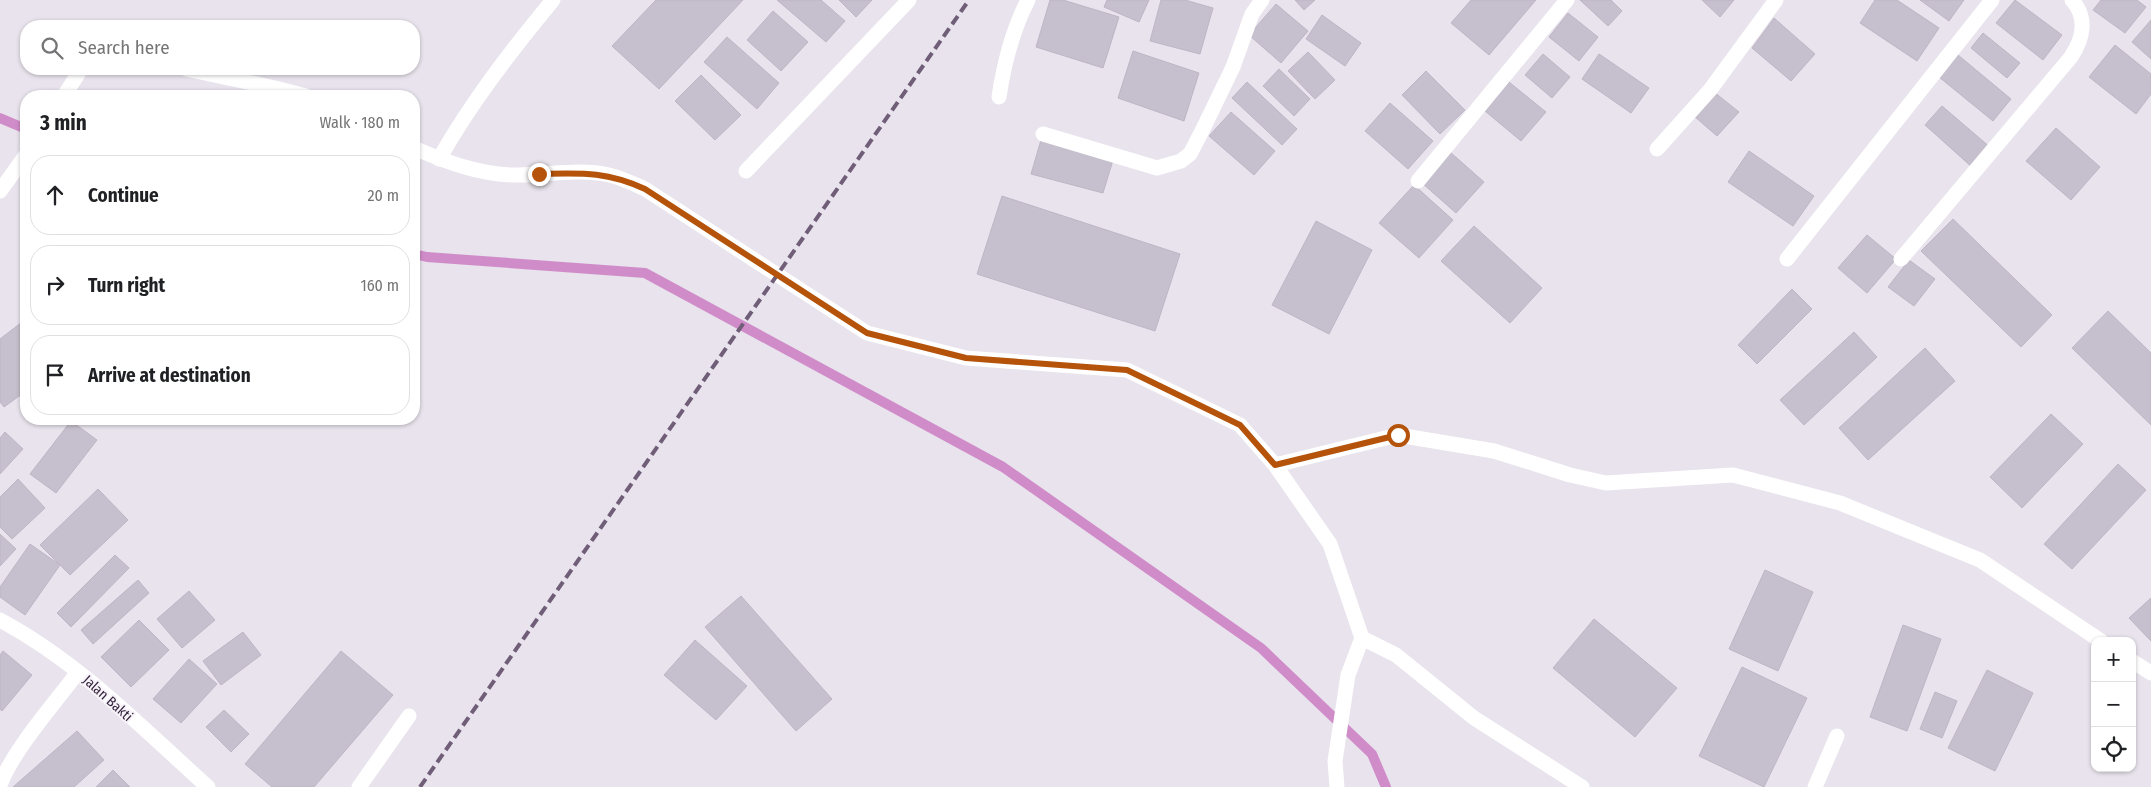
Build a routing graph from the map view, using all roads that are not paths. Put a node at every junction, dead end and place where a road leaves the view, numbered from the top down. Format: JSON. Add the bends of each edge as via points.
{"nodes":[{"id":1,"x":553,"y":0,"type":"edge"},
{"id":2,"x":909,"y":0,"type":"edge"},
{"id":3,"x":1028,"y":0,"type":"edge"},
{"id":4,"x":1262,"y":0,"type":"edge"},
{"id":5,"x":1567,"y":0,"type":"edge"},
{"id":6,"x":1776,"y":0,"type":"edge"},
{"id":7,"x":1992,"y":0,"type":"edge"},
{"id":8,"x":2072,"y":0,"type":"edge"},
{"id":9,"x":77,"y":75,"type":"edge"},
{"id":10,"x":214,"y":75,"type":"edge"},
{"id":11,"x":68,"y":90,"type":"edge"},
{"id":12,"x":282,"y":90,"type":"edge"},
{"id":13,"x":999,"y":97,"type":"dead end"},
{"id":14,"x":1043,"y":134,"type":"dead end"},
{"id":15,"x":1657,"y":149,"type":"dead end"},
{"id":16,"x":420,"y":151,"type":"edge"},
{"id":17,"x":439,"y":159,"type":"junction"},
{"id":18,"x":20,"y":163,"type":"edge"},
{"id":19,"x":746,"y":171,"type":"dead end"},
{"id":20,"x":1418,"y":181,"type":"dead end"},
{"id":21,"x":0,"y":191,"type":"edge"},
{"id":22,"x":1787,"y":259,"type":"dead end"},
{"id":23,"x":1901,"y":259,"type":"dead end"},
{"id":24,"x":1275,"y":465,"type":"junction"},
{"id":25,"x":0,"y":620,"type":"edge"},
{"id":26,"x":2096,"y":637,"type":"edge"},
{"id":27,"x":1362,"y":638,"type":"junction"},
{"id":28,"x":2136,"y":664,"type":"edge"},
{"id":29,"x":78,"y":672,"type":"junction"},
{"id":30,"x":2151,"y":673,"type":"edge"},
{"id":31,"x":409,"y":716,"type":"dead end"},
{"id":32,"x":1837,"y":736,"type":"dead end"},
{"id":33,"x":0,"y":785,"type":"edge"},
{"id":34,"x":208,"y":787,"type":"edge"},
{"id":35,"x":359,"y":787,"type":"edge"},
{"id":36,"x":1337,"y":787,"type":"edge"},
{"id":37,"x":1582,"y":787,"type":"edge"},
{"id":38,"x":1815,"y":787,"type":"edge"}],
"edges":[{"from":1,"to":17,"type":"street","via":[[498,67],[462,118]]},
{"from":2,"to":19,"type":"street"},
{"from":3,"to":13,"type":"street","via":[[1007,55]]},
{"from":4,"to":14,"type":"street","via":[[1252,14],[1233,67],[1202,132],[1190,154],[1181,161],[1157,168]]},
{"from":5,"to":20,"type":"street"},
{"from":6,"to":15,"type":"street","via":[[1710,90]]},
{"from":7,"to":22,"type":"street"},
{"from":8,"to":23,"type":"street","via":[[2080,10],[2083,22],[2078,47]]},
{"from":9,"to":11,"type":"street"},
{"from":10,"to":12,"type":"street"},
{"from":16,"to":17,"type":"street"},
{"from":17,"to":24,"type":"street","via":[[487,173],[589,173],[628,181],[867,333],[966,358],[1127,370],[1240,425]]},
{"from":18,"to":21,"type":"street"},
{"from":24,"to":26,"type":"street","via":[[1398,435],[1494,451],[1606,483],[1733,475],[1840,503],[1980,560]]},
{"from":24,"to":27,"type":"street","via":[[1330,544]]},
{"from":25,"to":29,"type":"street","name":"Jalan Bakti","via":[[32,637]]},
{"from":27,"to":36,"type":"street","via":[[1348,675],[1336,761]]},
{"from":27,"to":37,"type":"street","via":[[1396,655],[1474,718]]},
{"from":28,"to":30,"type":"street"},
{"from":29,"to":33,"type":"street","via":[[4,773]]},
{"from":29,"to":34,"type":"street","name":"Jalan Bakti"},
{"from":31,"to":35,"type":"street"},
{"from":32,"to":38,"type":"street"}]}
